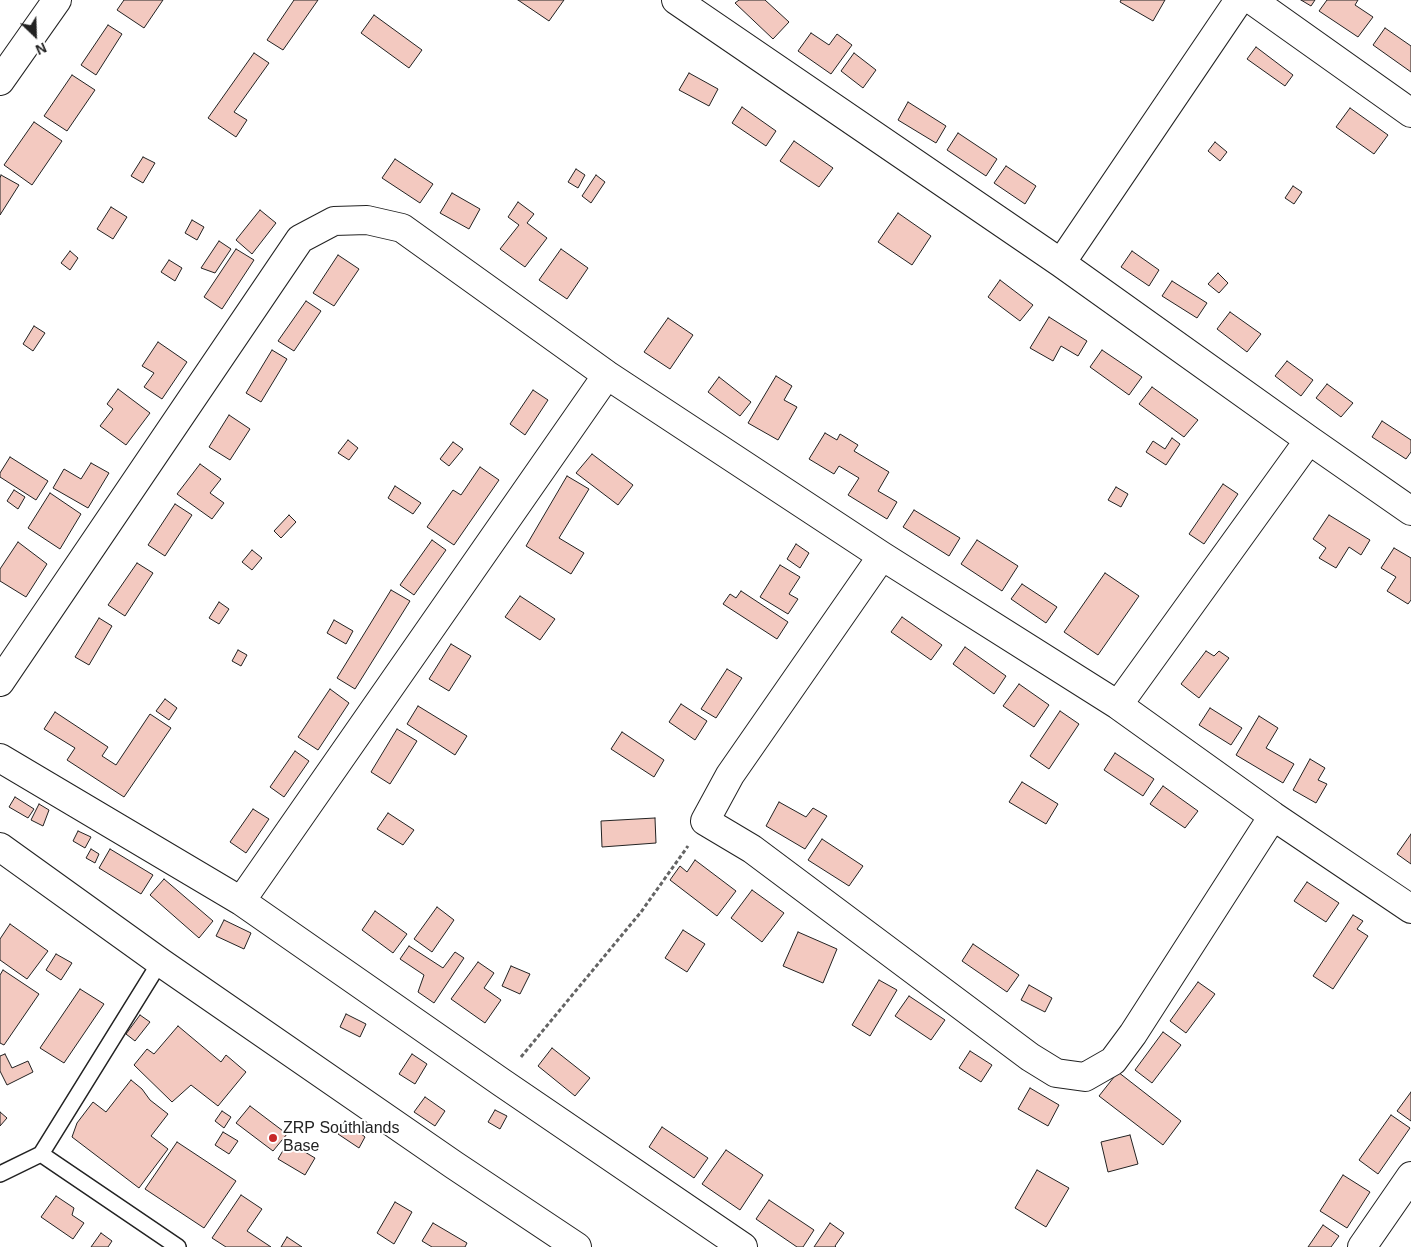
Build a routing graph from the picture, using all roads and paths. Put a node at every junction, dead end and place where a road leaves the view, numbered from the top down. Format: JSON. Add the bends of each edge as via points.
{"nodes":[{"id":1,"x":57,"y":0,"type":"edge"},
{"id":2,"x":676,"y":0,"type":"edge"},
{"id":3,"x":1239,"y":0,"type":"edge"},
{"id":4,"x":1252,"y":0,"type":"edge"},
{"id":5,"x":4,"y":64,"type":"edge"},
{"id":6,"x":1411,"y":113,"type":"edge"},
{"id":7,"x":1061,"y":263,"type":"junction"},
{"id":8,"x":607,"y":375,"type":"junction"},
{"id":9,"x":1309,"y":440,"type":"junction"},
{"id":10,"x":1411,"y":511,"type":"edge"},
{"id":11,"x":882,"y":556,"type":"junction"},
{"id":12,"x":0,"y":682,"type":"edge"},
{"id":13,"x":1118,"y":705,"type":"junction"},
{"id":14,"x":0,"y":758,"type":"edge"},
{"id":15,"x":1273,"y":816,"type":"junction"},
{"id":16,"x":705,"y":821,"type":"junction"},
{"id":17,"x":0,"y":847,"type":"edge"},
{"id":18,"x":241,"y":901,"type":"junction"},
{"id":19,"x":1411,"y":909,"type":"edge"},
{"id":20,"x":160,"y":962,"type":"junction"},
{"id":21,"x":501,"y":1082,"type":"junction"},
{"id":22,"x":41,"y":1154,"type":"junction"},
{"id":23,"x":0,"y":1174,"type":"edge"},
{"id":24,"x":1411,"y":1176,"type":"edge"},
{"id":25,"x":175,"y":1246,"type":"edge"},
{"id":26,"x":577,"y":1247,"type":"edge"},
{"id":27,"x":743,"y":1247,"type":"edge"},
{"id":28,"x":1362,"y":1247,"type":"edge"}],
"edges":[{"from":1,"to":5,"type":"street"},
{"from":2,"to":7,"type":"street"},
{"from":3,"to":7,"type":"street"},
{"from":4,"to":6,"type":"street"},
{"from":7,"to":9,"type":"street"},
{"from":8,"to":11,"type":"street"},
{"from":8,"to":12,"type":"street","via":[[402,228],[367,220],[334,222],[309,234],[294,247]]},
{"from":8,"to":18,"type":"street"},
{"from":9,"to":10,"type":"street"},
{"from":9,"to":13,"type":"street"},
{"from":11,"to":13,"type":"street"},
{"from":11,"to":16,"type":"street","via":[[730,775]]},
{"from":13,"to":15,"type":"street"},
{"from":14,"to":18,"type":"street"},
{"from":15,"to":16,"type":"street","via":[[1133,1034],[1113,1061],[1085,1077],[1056,1073],[1030,1057],[752,849]]},
{"from":15,"to":19,"type":"street"},
{"from":16,"to":21,"type":"path","via":[[641,912]]},
{"from":17,"to":20,"type":"street"},
{"from":18,"to":21,"type":"street"},
{"from":20,"to":22,"type":"lane"},
{"from":20,"to":26,"type":"street"},
{"from":21,"to":27,"type":"street"},
{"from":22,"to":23,"type":"lane"},
{"from":22,"to":25,"type":"lane"},
{"from":24,"to":28,"type":"street"}]}
